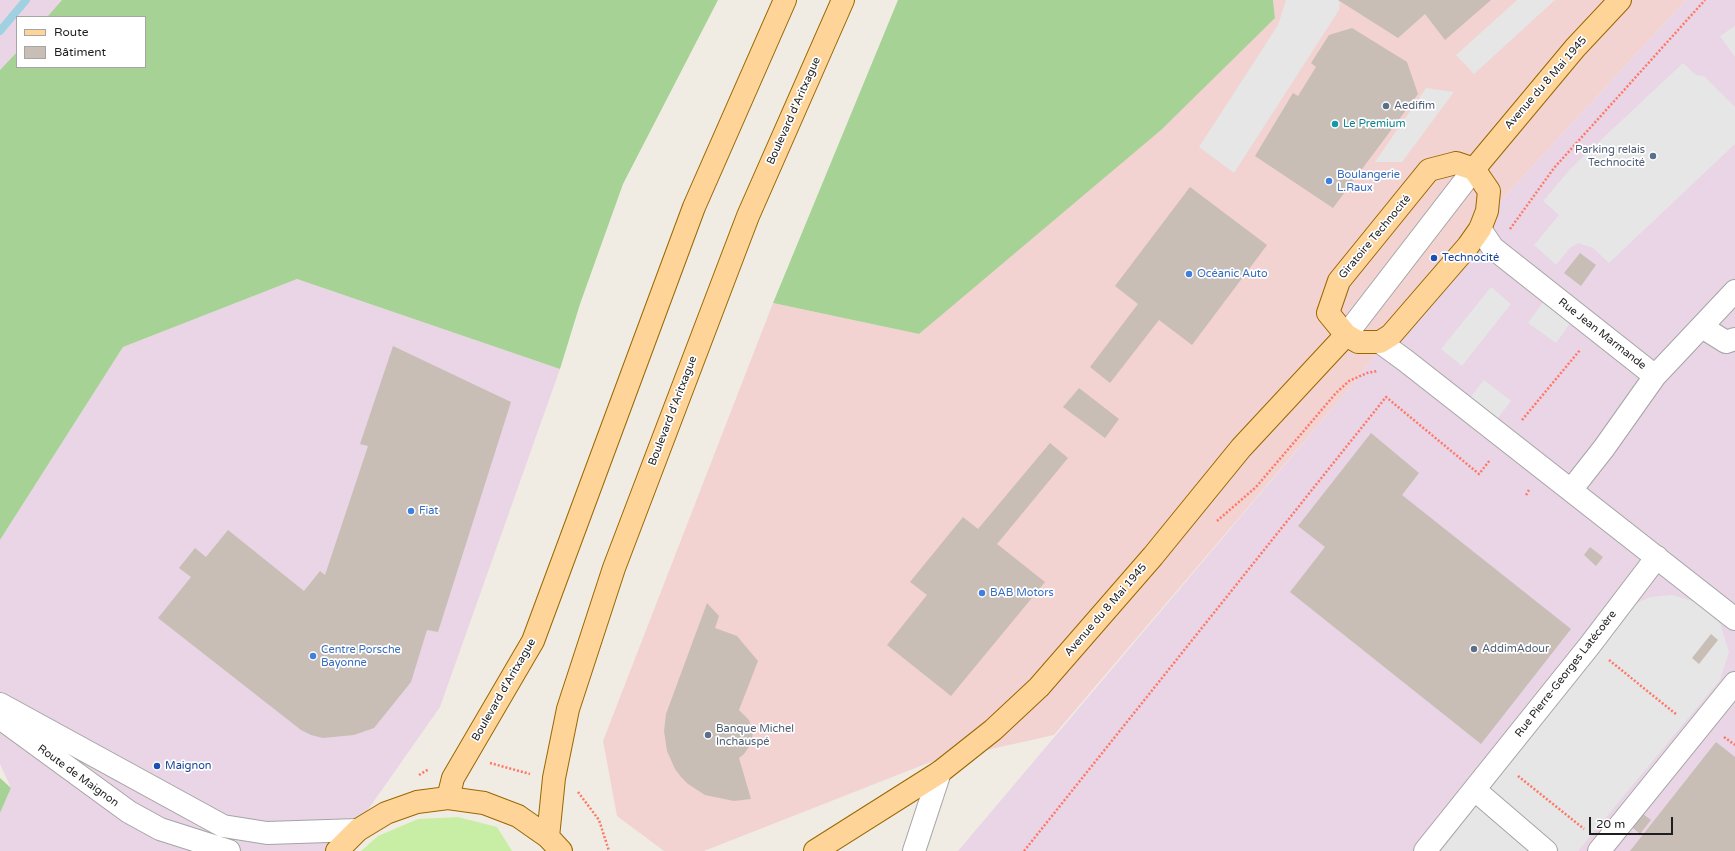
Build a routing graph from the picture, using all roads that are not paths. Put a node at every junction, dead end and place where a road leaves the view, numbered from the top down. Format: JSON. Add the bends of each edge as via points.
{"nodes":[{"id":1,"x":786,"y":0,"type":"edge"},
{"id":2,"x":844,"y":0,"type":"edge"},
{"id":3,"x":1620,"y":0,"type":"edge"},
{"id":4,"x":1474,"y":169,"type":"junction"},
{"id":5,"x":1480,"y":229,"type":"junction"},
{"id":6,"x":1735,"y":291,"type":"edge"},
{"id":7,"x":1702,"y":327,"type":"junction"},
{"id":8,"x":1346,"y":335,"type":"junction"},
{"id":9,"x":1735,"y":339,"type":"edge"},
{"id":10,"x":1380,"y":342,"type":"junction"},
{"id":11,"x":1655,"y":376,"type":"junction"},
{"id":12,"x":1571,"y":490,"type":"junction"},
{"id":13,"x":1657,"y":557,"type":"junction"},
{"id":14,"x":1735,"y":619,"type":"edge"},
{"id":15,"x":1735,"y":683,"type":"edge"},
{"id":16,"x":0,"y":704,"type":"edge"},
{"id":17,"x":0,"y":718,"type":"edge"},
{"id":18,"x":940,"y":772,"type":"junction"},
{"id":19,"x":1475,"y":790,"type":"junction"},
{"id":20,"x":448,"y":798,"type":"junction"},
{"id":21,"x":160,"y":829,"type":"junction"},
{"id":22,"x":358,"y":830,"type":"junction"},
{"id":23,"x":555,"y":844,"type":"edge"},
{"id":24,"x":818,"y":848,"type":"edge"},
{"id":25,"x":184,"y":851,"type":"edge"},
{"id":26,"x":229,"y":851,"type":"edge"},
{"id":27,"x":337,"y":851,"type":"edge"},
{"id":28,"x":914,"y":851,"type":"edge"},
{"id":29,"x":1425,"y":851,"type":"edge"},
{"id":30,"x":1546,"y":851,"type":"edge"},
{"id":31,"x":1599,"y":851,"type":"edge"}],
"edges":[{"from":1,"to":20,"type":"main road","name":"Boulevard d'Aritxague","via":[[694,207],[533,641],[453,778]]},
{"from":2,"to":23,"type":"main road","name":"Boulevard d'Aritxague","via":[[748,216],[614,568],[568,709],[554,778]]},
{"from":3,"to":4,"type":"main road","name":"Avenue du 8 Mai 1945","via":[[1575,48]]},
{"from":4,"to":5,"type":"main road","via":[[1489,191],[1487,211]]},
{"from":4,"to":8,"type":"street"},
{"from":4,"to":8,"type":"main road","name":"Giratoire Technocité","via":[[1456,163],[1429,170],[1338,281],[1328,313]]},
{"from":5,"to":10,"type":"main road","via":[[1391,335]]},
{"from":5,"to":11,"type":"street","name":"Rue Jean Marmande","via":[[1493,248]]},
{"from":6,"to":7,"type":"street"},
{"from":7,"to":9,"type":"street","via":[[1726,342]]},
{"from":7,"to":11,"type":"street"},
{"from":8,"to":10,"type":"main road","name":"Giratoire Technocité","via":[[1358,342]]},
{"from":8,"to":18,"type":"main road","name":"Avenue du 8 Mai 1945","via":[[1241,448],[1153,556],[1039,687],[993,730]]},
{"from":10,"to":12,"type":"street"},
{"from":11,"to":12,"type":"street","name":"Rue Jean Marmande"},
{"from":12,"to":13,"type":"street"},
{"from":13,"to":14,"type":"street"},
{"from":13,"to":19,"type":"street","name":"Rue Pierre-Georges Latécoère"},
{"from":15,"to":31,"type":"street"},
{"from":16,"to":22,"type":"street","via":[[223,826],[267,833]]},
{"from":17,"to":21,"type":"street","name":"Route de Maignon","via":[[129,812]]},
{"from":18,"to":24,"type":"main road","name":"Avenue du 8 Mai 1945"},
{"from":18,"to":28,"type":"street"},
{"from":19,"to":29,"type":"street","name":"Rue Pierre-Georges Latécoère"},
{"from":19,"to":30,"type":"street"},
{"from":20,"to":22,"type":"main road","via":[[417,802],[386,813]]},
{"from":20,"to":23,"type":"main road","via":[[484,803],[518,816]]},
{"from":21,"to":25,"type":"street","name":"Route de Maignon"},
{"from":21,"to":26,"type":"street","name":"Route de Maignon"},
{"from":22,"to":27,"type":"main road"}]}
